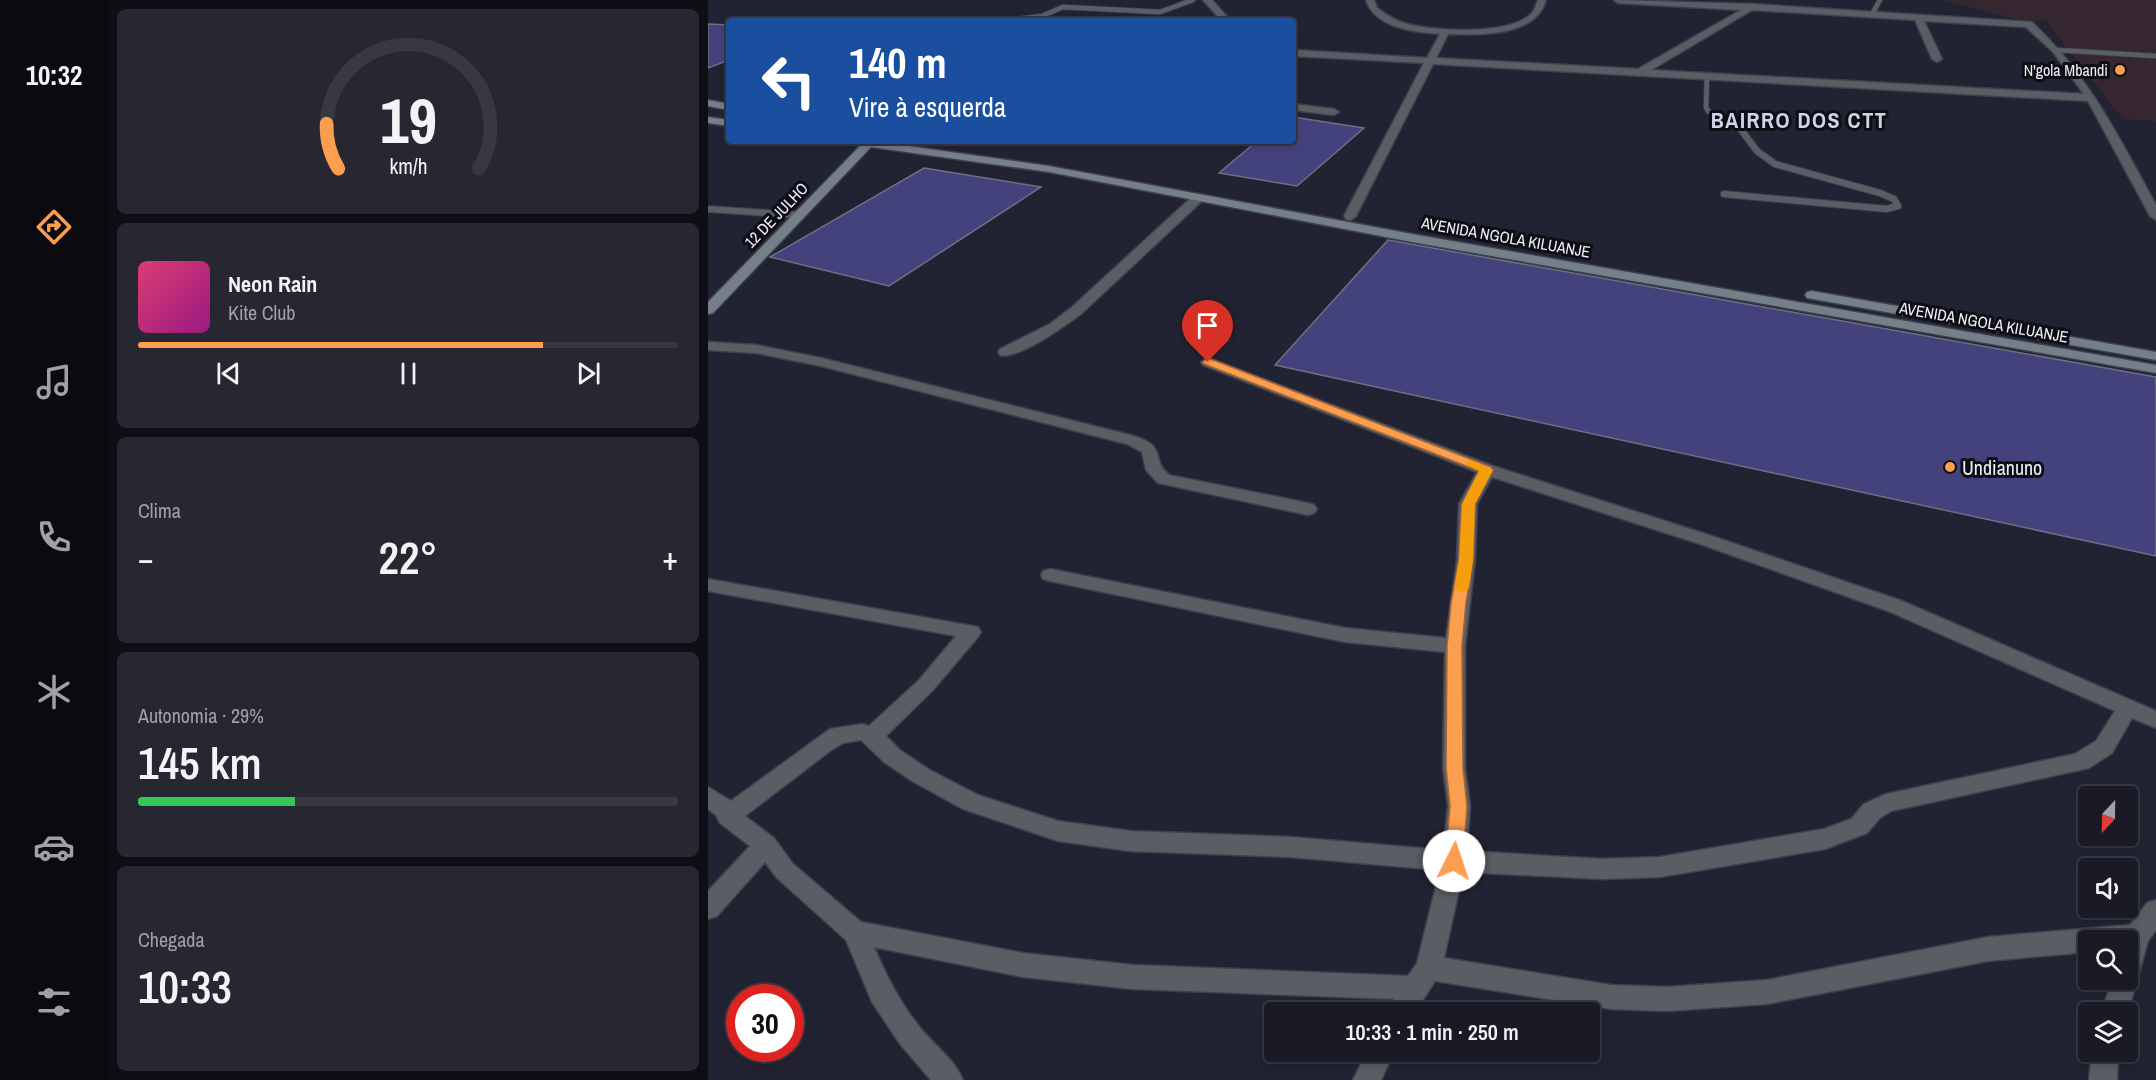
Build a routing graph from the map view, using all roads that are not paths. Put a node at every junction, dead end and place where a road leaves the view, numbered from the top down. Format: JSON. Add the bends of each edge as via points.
{"nodes":[{"id":1,"x":1193,"y":0,"type":"edge"},
{"id":2,"x":1206,"y":0,"type":"edge"},
{"id":3,"x":1370,"y":0,"type":"edge"},
{"id":4,"x":1542,"y":0,"type":"edge"},
{"id":5,"x":1618,"y":0,"type":"edge"},
{"id":6,"x":1880,"y":0,"type":"edge"},
{"id":7,"x":1752,"y":7,"type":"junction"},
{"id":8,"x":1872,"y":14,"type":"junction"},
{"id":9,"x":1918,"y":17,"type":"junction"},
{"id":10,"x":1026,"y":18,"type":"edge"},
{"id":11,"x":1224,"y":18,"type":"edge"},
{"id":12,"x":1445,"y":32,"type":"junction"},
{"id":13,"x":2056,"y":50,"type":"junction"},
{"id":14,"x":1296,"y":53,"type":"edge"},
{"id":15,"x":2156,"y":56,"type":"edge"},
{"id":16,"x":1937,"y":59,"type":"dead end"},
{"id":17,"x":1429,"y":61,"type":"junction"},
{"id":18,"x":1639,"y":72,"type":"junction"},
{"id":19,"x":1707,"y":76,"type":"junction"},
{"id":20,"x":2092,"y":98,"type":"junction"},
{"id":21,"x":708,"y":104,"type":"edge"},
{"id":22,"x":726,"y":107,"type":"edge"},
{"id":23,"x":1296,"y":107,"type":"edge"},
{"id":24,"x":1334,"y":112,"type":"dead end"},
{"id":25,"x":708,"y":120,"type":"edge"},
{"id":26,"x":726,"y":123,"type":"edge"},
{"id":27,"x":868,"y":144,"type":"joint"},
{"id":28,"x":946,"y":144,"type":"edge"},
{"id":29,"x":1724,"y":194,"type":"dead end"},
{"id":30,"x":1198,"y":198,"type":"junction"},
{"id":31,"x":708,"y":209,"type":"edge"},
{"id":32,"x":799,"y":215,"type":"junction"},
{"id":33,"x":1350,"y":216,"type":"junction"},
{"id":34,"x":2156,"y":216,"type":"edge"},
{"id":35,"x":708,"y":310,"type":"edge"},
{"id":36,"x":708,"y":346,"type":"edge"},
{"id":37,"x":1005,"y":352,"type":"dead end"},
{"id":38,"x":2156,"y":356,"type":"edge"},
{"id":39,"x":1208,"y":362,"type":"dead end"},
{"id":40,"x":2156,"y":369,"type":"edge"},
{"id":41,"x":1486,"y":470,"type":"junction"},
{"id":42,"x":1308,"y":509,"type":"dead end"},
{"id":43,"x":1050,"y":575,"type":"dead end"},
{"id":44,"x":708,"y":585,"type":"edge"},
{"id":45,"x":1455,"y":646,"type":"junction"},
{"id":46,"x":2127,"y":708,"type":"junction"},
{"id":47,"x":2156,"y":720,"type":"edge"},
{"id":48,"x":872,"y":736,"type":"junction"},
{"id":49,"x":708,"y":796,"type":"edge"},
{"id":50,"x":728,"y":816,"type":"junction"},
{"id":51,"x":766,"y":845,"type":"junction"},
{"id":52,"x":1454,"y":861,"type":"junction"},
{"id":53,"x":711,"y":898,"type":"edge"},
{"id":54,"x":2156,"y":911,"type":"edge"},
{"id":55,"x":855,"y":932,"type":"junction"},
{"id":56,"x":2138,"y":935,"type":"edge"},
{"id":57,"x":2078,"y":941,"type":"edge"},
{"id":58,"x":1422,"y":978,"type":"junction"},
{"id":59,"x":1407,"y":1002,"type":"edge"},
{"id":60,"x":1376,"y":1062,"type":"edge"},
{"id":61,"x":2104,"y":1062,"type":"edge"},
{"id":62,"x":949,"y":1080,"type":"edge"},
{"id":63,"x":1367,"y":1080,"type":"edge"},
{"id":64,"x":2103,"y":1080,"type":"edge"}],
"edges":[{"from":1,"to":10,"type":"lane","via":[[1160,12],[1063,7]]},
{"from":2,"to":11,"type":"street"},
{"from":3,"to":12,"type":"street","via":[[1373,9],[1390,21]]},
{"from":4,"to":12,"type":"street","via":[[1534,16],[1513,25]]},
{"from":5,"to":7,"type":"street"},
{"from":6,"to":8,"type":"lane"},
{"from":7,"to":8,"type":"street"},
{"from":7,"to":18,"type":"street"},
{"from":8,"to":9,"type":"street"},
{"from":9,"to":13,"type":"street","via":[[2029,24]]},
{"from":9,"to":16,"type":"street"},
{"from":12,"to":17,"type":"street"},
{"from":13,"to":15,"type":"lane"},
{"from":13,"to":20,"type":"street"},
{"from":14,"to":17,"type":"street"},
{"from":17,"to":18,"type":"street"},
{"from":17,"to":33,"type":"street"},
{"from":18,"to":19,"type":"street"},
{"from":19,"to":20,"type":"street"},
{"from":19,"to":29,"type":"lane","via":[[1708,111],[1738,126],[1766,159],[1784,168],[1881,193],[1897,201],[1898,206],[1887,210]]},
{"from":20,"to":34,"type":"street"},
{"from":21,"to":22,"type":"main road"},
{"from":23,"to":24,"type":"street"},
{"from":25,"to":26,"type":"main road"},
{"from":27,"to":30,"type":"main road","name":"AVENIDA NGOLA KILUANJE","via":[[1049,169]]},
{"from":27,"to":32,"type":"main road","name":"12 DE JULHO"},
{"from":28,"to":33,"type":"main road","name":"AVENIDA NGOLA KILUANJE"},
{"from":30,"to":37,"type":"street","via":[[1076,311],[1047,332]]},
{"from":30,"to":40,"type":"main road","name":"AVENIDA NGOLA KILUANJE"},
{"from":31,"to":32,"type":"lane"},
{"from":32,"to":35,"type":"main road","name":"12 DE JULHO"},
{"from":33,"to":38,"type":"main road","name":"AVENIDA NGOLA KILUANJE"},
{"from":36,"to":42,"type":"street","via":[[756,348],[821,362],[1124,438],[1146,447],[1152,456],[1151,466],[1164,478]]},
{"from":39,"to":41,"type":"street"},
{"from":41,"to":45,"type":"street","via":[[1468,504],[1466,560]]},
{"from":41,"to":46,"type":"street","via":[[1885,602]]},
{"from":43,"to":45,"type":"street","via":[[1345,635]]},
{"from":44,"to":48,"type":"street","via":[[971,632],[926,685]]},
{"from":45,"to":52,"type":"street","via":[[1454,768],[1459,806]]},
{"from":46,"to":47,"type":"street"},
{"from":46,"to":52,"type":"street","via":[[2104,747],[2080,762],[1886,803],[1859,826],[1825,839],[1660,867],[1602,869]]},
{"from":48,"to":50,"type":"street","via":[[862,732],[838,735]]},
{"from":48,"to":52,"type":"street","via":[[920,775],[971,802],[1058,831],[1130,840],[1290,847]]},
{"from":49,"to":50,"type":"street"},
{"from":50,"to":51,"type":"street"},
{"from":51,"to":53,"type":"street"},
{"from":51,"to":55,"type":"street","via":[[785,871]]},
{"from":52,"to":58,"type":"street"},
{"from":54,"to":56,"type":"street"},
{"from":55,"to":58,"type":"street","via":[[1023,965],[1133,977]]},
{"from":55,"to":62,"type":"street","via":[[881,993],[909,1035]]},
{"from":57,"to":58,"type":"street","via":[[1988,949],[1767,992],[1667,999]]},
{"from":58,"to":59,"type":"street"},
{"from":60,"to":63,"type":"street"},
{"from":61,"to":64,"type":"street"}]}
